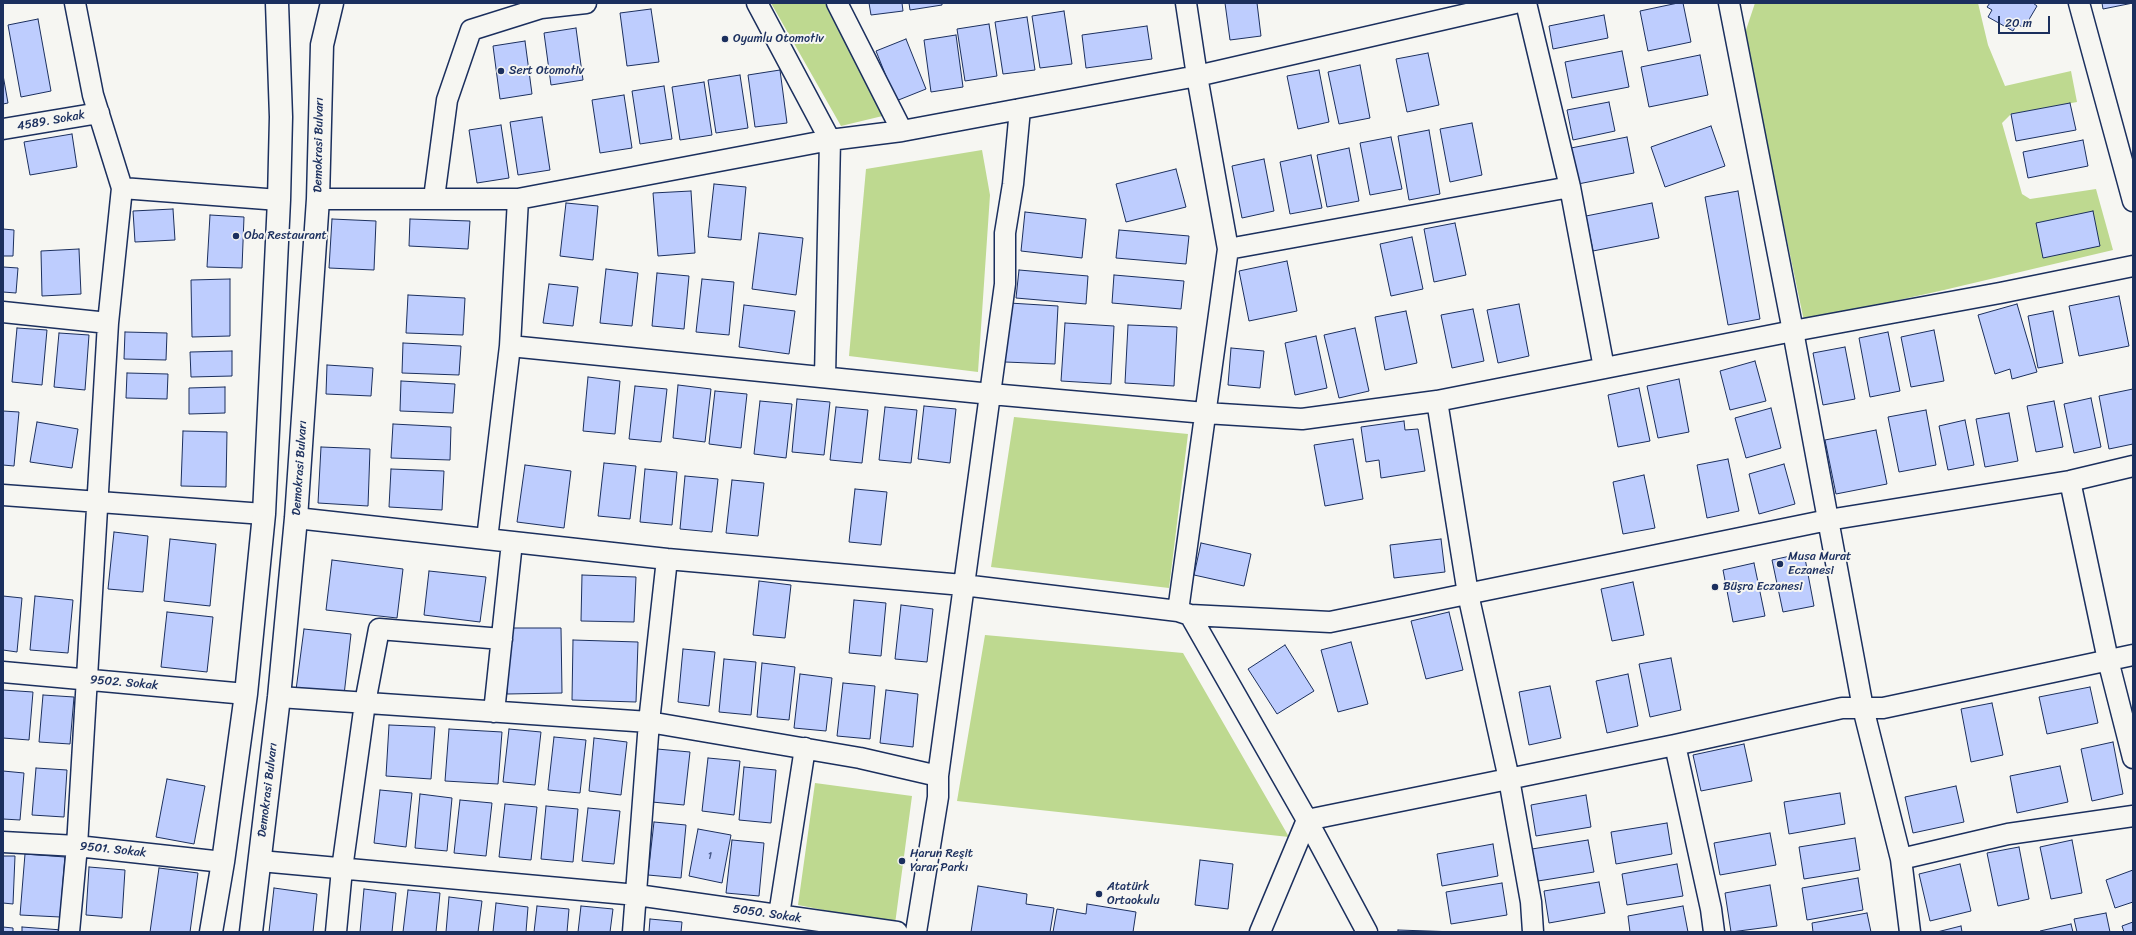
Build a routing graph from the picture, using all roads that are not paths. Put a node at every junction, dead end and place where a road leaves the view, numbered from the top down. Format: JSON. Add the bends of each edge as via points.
{"nodes":[{"id":1,"x":75,"y":3,"type":"edge"},
{"id":2,"x":277,"y":3,"type":"edge"},
{"id":3,"x":332,"y":3,"type":"edge"},
{"id":4,"x":586,"y":3,"type":"edge"},
{"id":5,"x":757,"y":3,"type":"edge"},
{"id":6,"x":837,"y":3,"type":"edge"},
{"id":7,"x":1186,"y":3,"type":"edge"},
{"id":8,"x":1516,"y":3,"type":"edge"},
{"id":9,"x":1526,"y":3,"type":"edge"},
{"id":10,"x":1729,"y":3,"type":"edge"},
{"id":11,"x":2080,"y":3,"type":"edge"},
{"id":12,"x":1197,"y":76,"type":"junction"},
{"id":13,"x":1020,"y":109,"type":"junction"},
{"id":14,"x":99,"y":113,"type":"junction"},
{"id":15,"x":3,"y":130,"type":"edge"},
{"id":16,"x":902,"y":131,"type":"junction"},
{"id":17,"x":830,"y":140,"type":"junction"},
{"id":18,"x":1570,"y":187,"type":"junction"},
{"id":19,"x":122,"y":188,"type":"junction"},
{"id":20,"x":434,"y":198,"type":"junction"},
{"id":21,"x":318,"y":199,"type":"junction"},
{"id":22,"x":518,"y":199,"type":"junction"},
{"id":23,"x":280,"y":200,"type":"junction"},
{"id":24,"x":2133,"y":201,"type":"edge"},
{"id":25,"x":1228,"y":249,"type":"junction"},
{"id":26,"x":2133,"y":266,"type":"edge"},
{"id":27,"x":3,"y":312,"type":"edge"},
{"id":28,"x":108,"y":323,"type":"junction"},
{"id":29,"x":1793,"y":331,"type":"junction"},
{"id":30,"x":510,"y":346,"type":"junction"},
{"id":31,"x":1604,"y":368,"type":"junction"},
{"id":32,"x":825,"y":377,"type":"junction"},
{"id":33,"x":991,"y":394,"type":"junction"},
{"id":34,"x":1437,"y":401,"type":"junction"},
{"id":35,"x":1205,"y":413,"type":"junction"},
{"id":36,"x":2133,"y":466,"type":"edge"},
{"id":37,"x":2070,"y":481,"type":"junction"},
{"id":38,"x":3,"y":495,"type":"edge"},
{"id":39,"x":97,"y":501,"type":"junction"},
{"id":40,"x":264,"y":514,"type":"junction"},
{"id":41,"x":296,"y":518,"type":"junction"},
{"id":42,"x":1828,"y":520,"type":"junction"},
{"id":43,"x":487,"y":539,"type":"junction"},
{"id":44,"x":512,"y":542,"type":"junction"},
{"id":45,"x":667,"y":559,"type":"junction"},
{"id":46,"x":964,"y":586,"type":"junction"},
{"id":47,"x":1468,"y":594,"type":"junction"},
{"id":48,"x":1184,"y":613,"type":"junction"},
{"id":49,"x":502,"y":639,"type":"junction"},
{"id":50,"x":2133,"y":655,"type":"edge"},
{"id":51,"x":2108,"y":660,"type":"junction"},
{"id":52,"x":3,"y":672,"type":"edge"},
{"id":53,"x":87,"y":680,"type":"junction"},
{"id":54,"x":246,"y":694,"type":"junction"},
{"id":55,"x":279,"y":697,"type":"junction"},
{"id":56,"x":365,"y":703,"type":"junction"},
{"id":57,"x":1863,"y":708,"type":"junction"},
{"id":58,"x":494,"y":712,"type":"junction"},
{"id":59,"x":649,"y":722,"type":"junction"},
{"id":60,"x":1676,"y":745,"type":"junction"},
{"id":61,"x":805,"y":748,"type":"junction"},
{"id":62,"x":2133,"y":758,"type":"edge"},
{"id":63,"x":938,"y":776,"type":"junction"},
{"id":64,"x":1509,"y":779,"type":"junction"},
{"id":65,"x":2133,"y":816,"type":"edge"},
{"id":66,"x":1307,"y":820,"type":"junction"},
{"id":67,"x":3,"y":842,"type":"edge"},
{"id":68,"x":77,"y":846,"type":"junction"},
{"id":69,"x":1901,"y":859,"type":"junction"},
{"id":70,"x":260,"y":861,"type":"junction"},
{"id":71,"x":224,"y":862,"type":"junction"},
{"id":72,"x":342,"y":869,"type":"junction"},
{"id":73,"x":637,"y":895,"type":"junction"},
{"id":74,"x":779,"y":915,"type":"junction"},
{"id":75,"x":69,"y":932,"type":"edge"},
{"id":76,"x":211,"y":932,"type":"edge"},
{"id":77,"x":251,"y":932,"type":"edge"},
{"id":78,"x":336,"y":932,"type":"edge"},
{"id":79,"x":633,"y":932,"type":"edge"},
{"id":80,"x":897,"y":932,"type":"edge"},
{"id":81,"x":916,"y":932,"type":"edge"},
{"id":82,"x":1260,"y":932,"type":"edge"},
{"id":83,"x":1367,"y":932,"type":"edge"},
{"id":84,"x":1533,"y":932,"type":"edge"},
{"id":85,"x":1714,"y":932,"type":"edge"},
{"id":86,"x":1910,"y":932,"type":"edge"}],
"edges":[{"from":1,"to":14,"type":"street","via":[[93,95]]},
{"from":2,"to":23,"type":"main road","via":[[281,117]]},
{"from":3,"to":21,"type":"main road","name":"Demokrasi Bulvarı","via":[[322,45]]},
{"from":4,"to":20,"type":"street","via":[[541,8],[471,30],[447,100]]},
{"from":5,"to":17,"type":"street"},
{"from":6,"to":16,"type":"street"},
{"from":7,"to":12,"type":"street"},
{"from":8,"to":12,"type":"street"},
{"from":9,"to":18,"type":"street"},
{"from":10,"to":29,"type":"street"},
{"from":11,"to":24,"type":"street"},
{"from":12,"to":13,"type":"street"},
{"from":12,"to":25,"type":"street"},
{"from":13,"to":16,"type":"street"},
{"from":13,"to":33,"type":"street","via":[[1013,184],[1005,233],[1005,284]]},
{"from":14,"to":15,"type":"street","name":"4589. Sokak"},
{"from":14,"to":19,"type":"street"},
{"from":16,"to":17,"type":"street"},
{"from":17,"to":22,"type":"street"},
{"from":17,"to":32,"type":"street"},
{"from":18,"to":25,"type":"street"},
{"from":18,"to":31,"type":"street"},
{"from":19,"to":23,"type":"street"},
{"from":19,"to":28,"type":"street"},
{"from":20,"to":21,"type":"street"},
{"from":20,"to":22,"type":"street"},
{"from":21,"to":41,"type":"main road","name":"Demokrasi Bulvarı"},
{"from":22,"to":30,"type":"street"},
{"from":23,"to":40,"type":"main road"},
{"from":25,"to":35,"type":"street"},
{"from":26,"to":29,"type":"street"},
{"from":27,"to":28,"type":"street"},
{"from":28,"to":39,"type":"street"},
{"from":29,"to":31,"type":"street"},
{"from":29,"to":42,"type":"street"},
{"from":30,"to":32,"type":"street"},
{"from":30,"to":43,"type":"street"},
{"from":31,"to":34,"type":"street"},
{"from":32,"to":33,"type":"street"},
{"from":33,"to":35,"type":"street"},
{"from":33,"to":46,"type":"street"},
{"from":34,"to":35,"type":"street","via":[[1302,418]]},
{"from":34,"to":47,"type":"street"},
{"from":35,"to":48,"type":"street"},
{"from":36,"to":37,"type":"street"},
{"from":37,"to":42,"type":"street"},
{"from":37,"to":51,"type":"street"},
{"from":38,"to":39,"type":"street"},
{"from":39,"to":40,"type":"street"},
{"from":39,"to":53,"type":"street"},
{"from":40,"to":54,"type":"main road"},
{"from":41,"to":43,"type":"street"},
{"from":41,"to":55,"type":"main road","name":"Demokrasi Bulvarı"},
{"from":42,"to":47,"type":"street"},
{"from":42,"to":57,"type":"street"},
{"from":43,"to":44,"type":"street"},
{"from":44,"to":45,"type":"street"},
{"from":44,"to":49,"type":"street"},
{"from":45,"to":46,"type":"street"},
{"from":45,"to":59,"type":"street"},
{"from":46,"to":48,"type":"street"},
{"from":46,"to":63,"type":"street"},
{"from":47,"to":48,"type":"street","via":[[1330,622]]},
{"from":47,"to":64,"type":"street"},
{"from":48,"to":66,"type":"street"},
{"from":49,"to":56,"type":"street","via":[[379,629]]},
{"from":49,"to":58,"type":"street"},
{"from":50,"to":51,"type":"street"},
{"from":51,"to":57,"type":"street","via":[[1883,708]]},
{"from":51,"to":62,"type":"street"},
{"from":52,"to":53,"type":"street","name":"9502. Sokak"},
{"from":53,"to":54,"type":"street","name":"9502. Sokak"},
{"from":53,"to":68,"type":"street"},
{"from":54,"to":71,"type":"main road"},
{"from":55,"to":56,"type":"street"},
{"from":55,"to":70,"type":"main road","name":"Demokrasi Bulvarı"},
{"from":56,"to":58,"type":"street"},
{"from":56,"to":72,"type":"street"},
{"from":57,"to":60,"type":"street","via":[[1842,708]]},
{"from":57,"to":69,"type":"street"},
{"from":58,"to":59,"type":"street"},
{"from":59,"to":61,"type":"street"},
{"from":59,"to":73,"type":"street"},
{"from":60,"to":64,"type":"street"},
{"from":60,"to":85,"type":"street"},
{"from":61,"to":63,"type":"street"},
{"from":61,"to":74,"type":"street"},
{"from":63,"to":81,"type":"street","via":[[938,797]]},
{"from":64,"to":66,"type":"street"},
{"from":64,"to":84,"type":"street","via":[[1531,902]]},
{"from":65,"to":69,"type":"street","via":[[2008,834]]},
{"from":66,"to":82,"type":"street"},
{"from":66,"to":83,"type":"street"},
{"from":67,"to":68,"type":"street","name":"9501. Sokak"},
{"from":68,"to":71,"type":"street","name":"9501. Sokak"},
{"from":68,"to":75,"type":"street"},
{"from":69,"to":86,"type":"street"},
{"from":70,"to":72,"type":"street","name":"5050. Sokak"},
{"from":70,"to":77,"type":"main road","name":"Demokrasi Bulvarı"},
{"from":71,"to":76,"type":"main road"},
{"from":72,"to":73,"type":"street","name":"5050. Sokak"},
{"from":72,"to":78,"type":"street"},
{"from":73,"to":74,"type":"street","name":"5050. Sokak"},
{"from":73,"to":79,"type":"street"},
{"from":74,"to":80,"type":"street","name":"5050. Sokak"}]}
